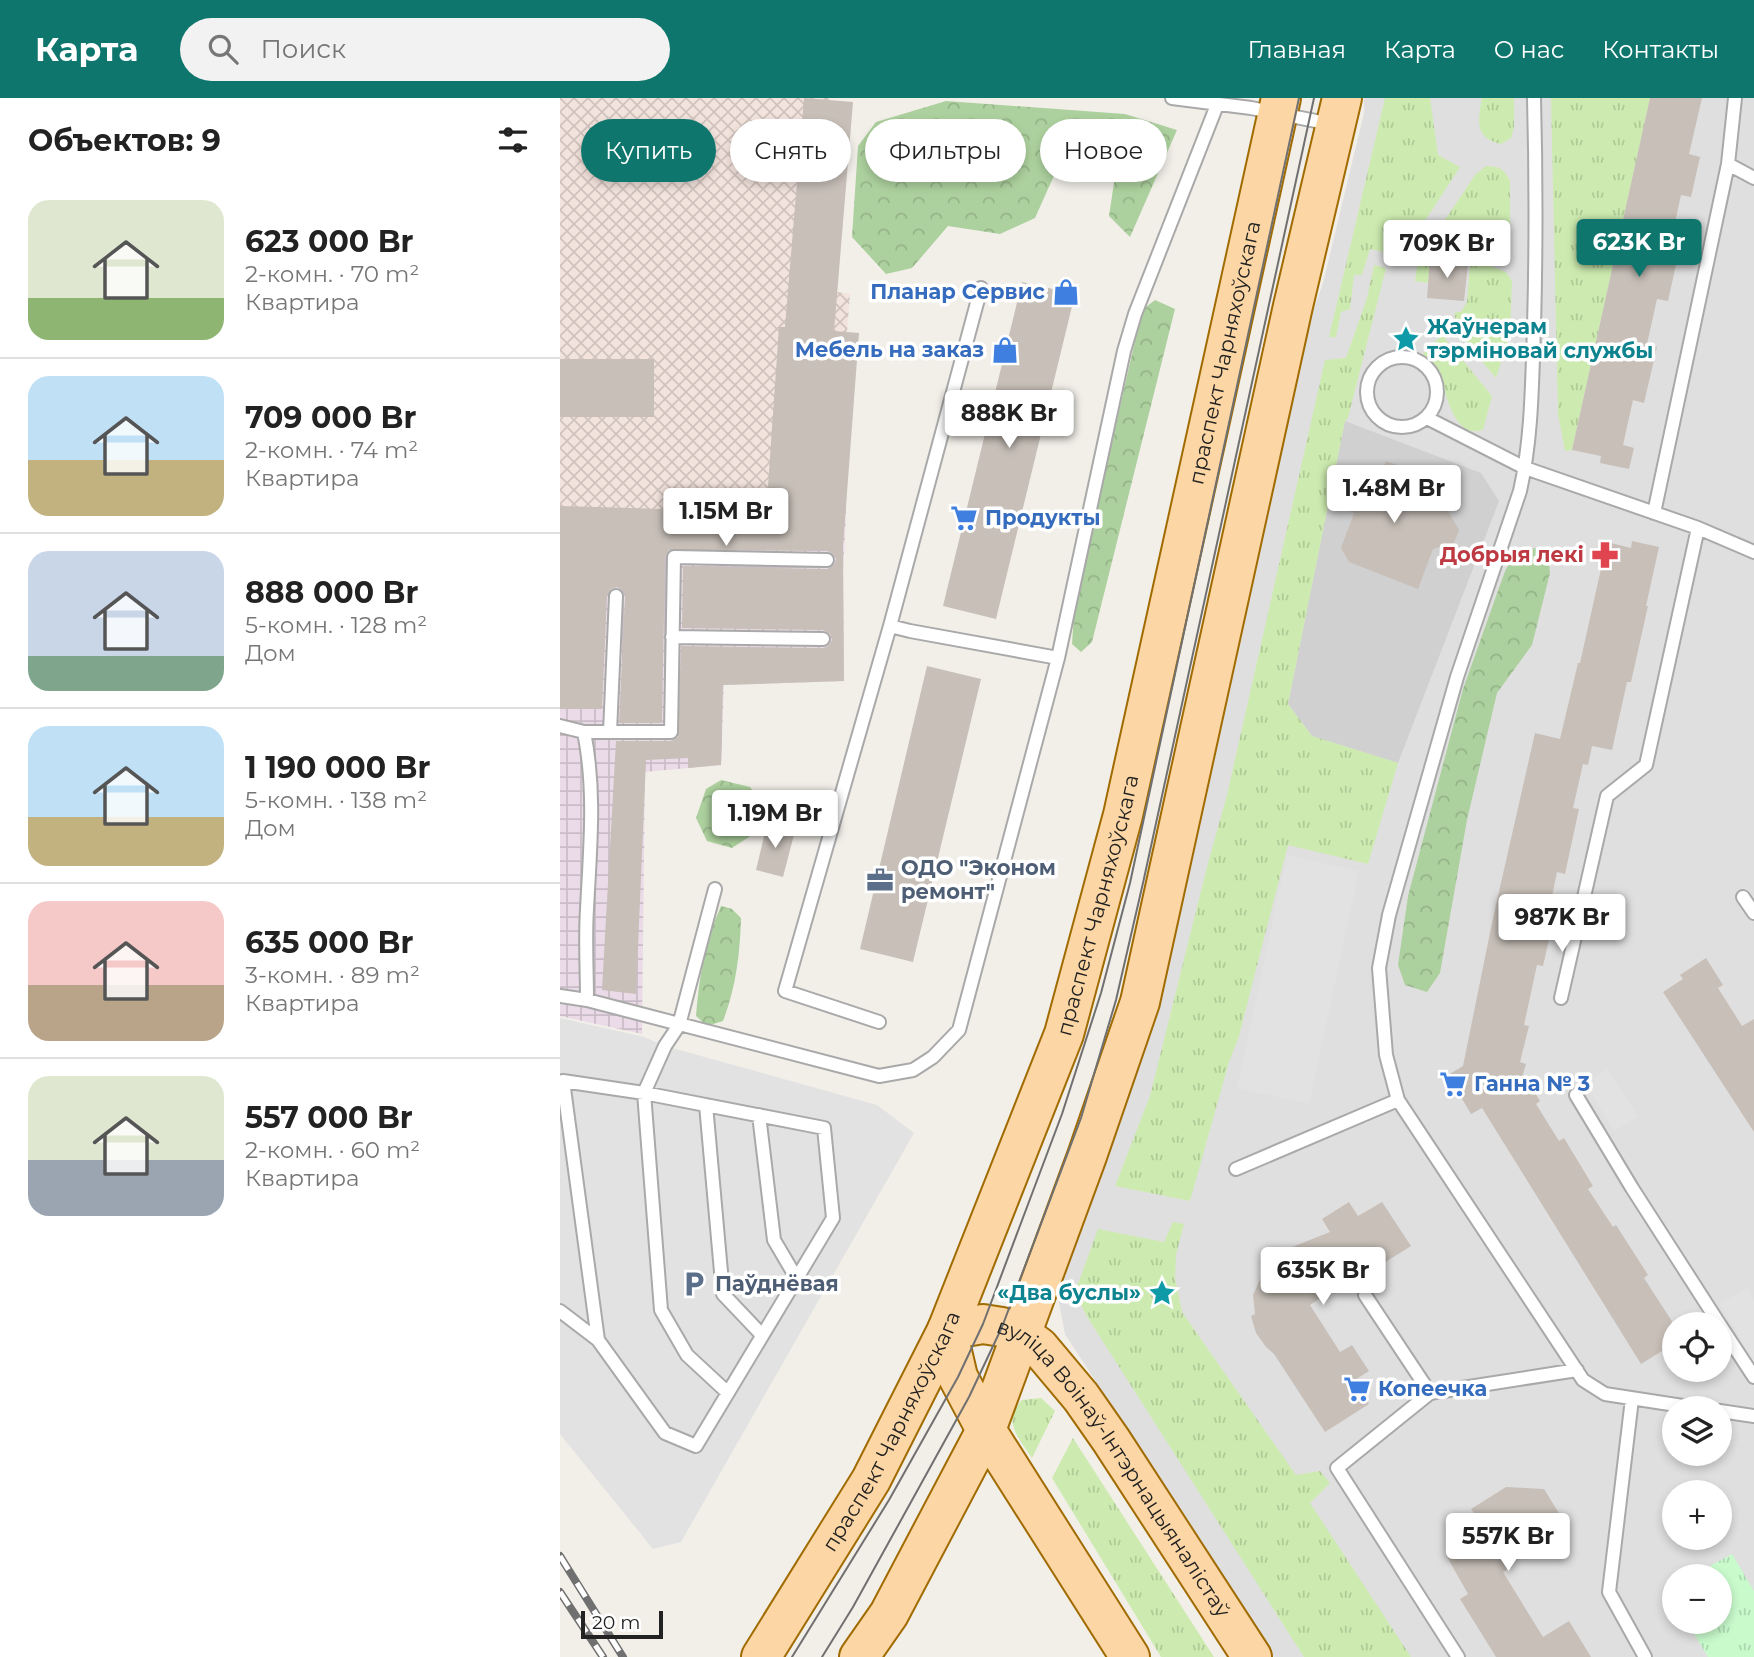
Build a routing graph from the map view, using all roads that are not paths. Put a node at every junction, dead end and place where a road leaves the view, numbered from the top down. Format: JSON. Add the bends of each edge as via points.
{"nodes":[{"id":1,"x":1177,"y":98,"type":"edge"},
{"id":2,"x":1534,"y":98,"type":"edge"},
{"id":3,"x":1735,"y":98,"type":"edge"},
{"id":4,"x":1217,"y":105,"type":"junction"},
{"id":5,"x":1279,"y":106,"type":"edge"},
{"id":6,"x":1340,"y":111,"type":"edge"},
{"id":7,"x":1728,"y":164,"type":"junction"},
{"id":8,"x":1754,"y":178,"type":"edge"},
{"id":9,"x":981,"y":288,"type":"dead end"},
{"id":10,"x":1427,"y":418,"type":"junction"},
{"id":11,"x":1525,"y":468,"type":"junction"},
{"id":12,"x":1654,"y":513,"type":"junction"},
{"id":13,"x":1698,"y":528,"type":"junction"},
{"id":14,"x":1754,"y":552,"type":"edge"},
{"id":15,"x":827,"y":560,"type":"dead end"},
{"id":16,"x":617,"y":596,"type":"dead end"},
{"id":17,"x":890,"y":626,"type":"junction"},
{"id":18,"x":672,"y":637,"type":"junction"},
{"id":19,"x":824,"y":639,"type":"dead end"},
{"id":20,"x":1058,"y":658,"type":"junction"},
{"id":21,"x":560,"y":726,"type":"edge"},
{"id":22,"x":584,"y":732,"type":"junction"},
{"id":23,"x":610,"y":732,"type":"junction"},
{"id":24,"x":715,"y":889,"type":"dead end"},
{"id":25,"x":1743,"y":897,"type":"dead end"},
{"id":26,"x":1754,"y":913,"type":"edge"},
{"id":27,"x":560,"y":996,"type":"edge"},
{"id":28,"x":1561,"y":998,"type":"dead end"},
{"id":29,"x":587,"y":1000,"type":"junction"},
{"id":30,"x":879,"y":1022,"type":"dead end"},
{"id":31,"x":679,"y":1025,"type":"junction"},
{"id":32,"x":561,"y":1081,"type":"edge"},
{"id":33,"x":644,"y":1093,"type":"junction"},
{"id":34,"x":1576,"y":1095,"type":"dead end"},
{"id":35,"x":1398,"y":1100,"type":"junction"},
{"id":36,"x":706,"y":1105,"type":"junction"},
{"id":37,"x":759,"y":1115,"type":"junction"},
{"id":38,"x":1236,"y":1169,"type":"dead end"},
{"id":39,"x":797,"y":1279,"type":"junction"},
{"id":40,"x":1366,"y":1295,"type":"dead end"},
{"id":41,"x":560,"y":1311,"type":"edge"},
{"id":42,"x":1712,"y":1312,"type":"edge"},
{"id":43,"x":947,"y":1330,"type":"junction"},
{"id":44,"x":1021,"y":1334,"type":"junction"},
{"id":45,"x":762,"y":1335,"type":"junction"},
{"id":46,"x":598,"y":1340,"type":"junction"},
{"id":47,"x":1732,"y":1343,"type":"edge"},
{"id":48,"x":1577,"y":1370,"type":"junction"},
{"id":49,"x":1754,"y":1377,"type":"edge"},
{"id":50,"x":728,"y":1393,"type":"junction"},
{"id":51,"x":1430,"y":1393,"type":"junction"},
{"id":52,"x":1632,"y":1399,"type":"junction"},
{"id":53,"x":1662,"y":1403,"type":"edge"},
{"id":54,"x":1732,"y":1413,"type":"edge"},
{"id":55,"x":1754,"y":1416,"type":"edge"},
{"id":56,"x":986,"y":1430,"type":"junction"},
{"id":57,"x":761,"y":1657,"type":"edge"},
{"id":58,"x":859,"y":1657,"type":"edge"},
{"id":59,"x":1129,"y":1657,"type":"edge"},
{"id":60,"x":1252,"y":1657,"type":"edge"},
{"id":61,"x":1458,"y":1657,"type":"edge"},
{"id":62,"x":1645,"y":1657,"type":"edge"}],
"edges":[{"from":1,"to":4,"type":"lane"},
{"from":2,"to":11,"type":"lane","via":[[1532,394]]},
{"from":3,"to":7,"type":"lane"},
{"from":4,"to":5,"type":"lane"},
{"from":4,"to":20,"type":"lane","via":[[1135,314]]},
{"from":5,"to":6,"type":"lane"},
{"from":5,"to":43,"type":"main road","name":"праспект Чарняхоўскага","via":[[1123,815],[1064,1034]]},
{"from":6,"to":44,"type":"main road","via":[[1140,1002]]},
{"from":7,"to":8,"type":"lane"},
{"from":7,"to":12,"type":"lane"},
{"from":9,"to":17,"type":"lane"},
{"from":10,"to":10,"type":"lane","via":[[1438,392],[1426,367],[1402,357],[1376,369],[1367,391],[1379,419],[1404,428]]},
{"from":10,"to":11,"type":"lane"},
{"from":11,"to":12,"type":"lane"},
{"from":11,"to":35,"type":"lane","via":[[1457,677],[1389,915],[1379,968],[1386,1055]]},
{"from":12,"to":13,"type":"lane"},
{"from":13,"to":14,"type":"lane"},
{"from":13,"to":28,"type":"lane","via":[[1646,765],[1607,796]]},
{"from":15,"to":18,"type":"lane","via":[[674,557]]},
{"from":16,"to":23,"type":"lane"},
{"from":17,"to":20,"type":"lane"},
{"from":17,"to":30,"type":"lane","via":[[785,991]]},
{"from":18,"to":19,"type":"lane"},
{"from":18,"to":23,"type":"lane","via":[[671,732]]},
{"from":20,"to":31,"type":"lane","via":[[959,1030],[933,1057],[913,1070],[879,1076]]},
{"from":21,"to":22,"type":"lane"},
{"from":22,"to":23,"type":"lane"},
{"from":22,"to":29,"type":"lane","via":[[593,810],[586,913]]},
{"from":24,"to":31,"type":"lane"},
{"from":25,"to":26,"type":"lane"},
{"from":27,"to":29,"type":"lane"},
{"from":29,"to":31,"type":"lane"},
{"from":31,"to":33,"type":"lane"},
{"from":32,"to":33,"type":"lane"},
{"from":32,"to":46,"type":"lane"},
{"from":33,"to":36,"type":"lane"},
{"from":33,"to":50,"type":"lane","via":[[661,1310],[687,1355]]},
{"from":34,"to":42,"type":"lane"},
{"from":35,"to":38,"type":"lane"},
{"from":35,"to":48,"type":"lane"},
{"from":36,"to":37,"type":"lane"},
{"from":36,"to":45,"type":"lane","via":[[723,1294]]},
{"from":37,"to":39,"type":"lane","via":[[774,1240]]},
{"from":37,"to":39,"type":"lane","via":[[824,1128],[833,1219]]},
{"from":39,"to":45,"type":"lane"},
{"from":40,"to":51,"type":"lane"},
{"from":41,"to":46,"type":"lane"},
{"from":43,"to":44,"type":"main road","name":"вуліца Воінаў-Інтэрнацыяналістаў","via":[[984,1324]]},
{"from":43,"to":56,"type":"main road","via":[[958,1377]]},
{"from":43,"to":57,"type":"main road","name":"праспект Чарняхоўскага","via":[[871,1480]]},
{"from":44,"to":56,"type":"main road"},
{"from":44,"to":60,"type":"main road","name":"вуліца Воінаў-Інтэрнацыяналістаў","via":[[1039,1347],[1081,1397]]},
{"from":45,"to":50,"type":"lane"},
{"from":46,"to":50,"type":"lane","via":[[665,1433],[696,1446]]},
{"from":47,"to":49,"type":"lane"},
{"from":48,"to":51,"type":"lane"},
{"from":48,"to":52,"type":"lane","via":[[1583,1380],[1605,1394]]},
{"from":51,"to":61,"type":"lane","via":[[1337,1468]]},
{"from":52,"to":53,"type":"lane"},
{"from":52,"to":62,"type":"lane","via":[[1609,1592]]},
{"from":54,"to":55,"type":"lane"},
{"from":56,"to":58,"type":"main road","via":[[889,1614]]},
{"from":56,"to":59,"type":"main road"}]}
